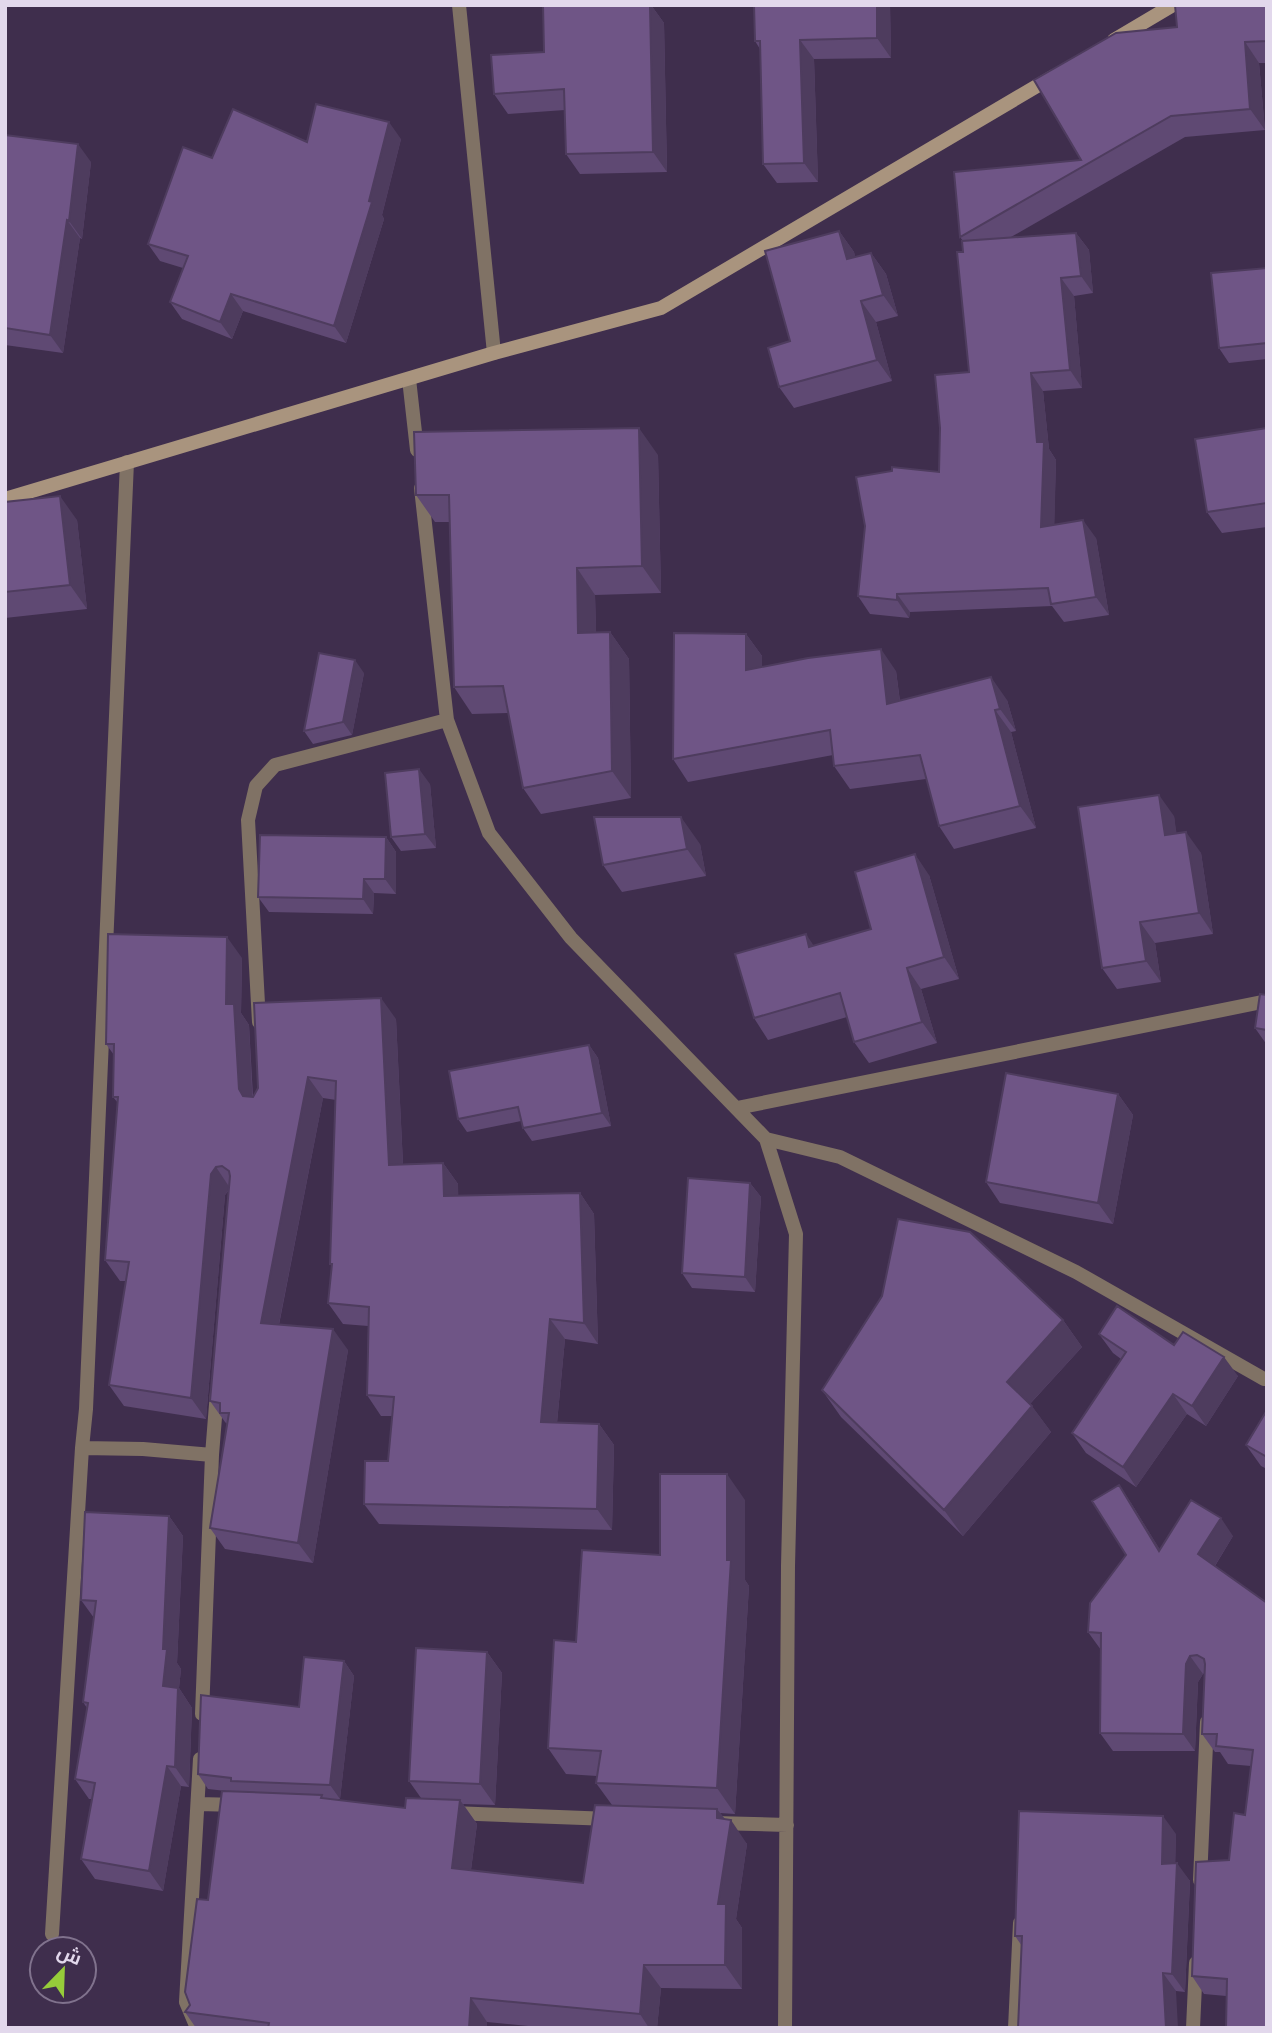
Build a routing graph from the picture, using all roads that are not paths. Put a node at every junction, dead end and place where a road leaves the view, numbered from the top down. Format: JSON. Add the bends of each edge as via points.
{"nodes":[{"id":1,"x":459,"y":5,"type":"edge"},
{"id":2,"x":1173,"y":5,"type":"edge"},
{"id":3,"x":1101,"y":48,"type":"edge"},
{"id":4,"x":1066,"y":69,"type":"edge"},
{"id":5,"x":494,"y":353,"type":"junction"},
{"id":6,"x":409,"y":379,"type":"junction"},
{"id":7,"x":127,"y":462,"type":"junction"},
{"id":8,"x":5,"y":499,"type":"edge"},
{"id":9,"x":447,"y":720,"type":"junction"},
{"id":10,"x":1267,"y":1001,"type":"edge"},
{"id":11,"x":260,"y":1040,"type":"edge"},
{"id":12,"x":737,"y":1108,"type":"junction"},
{"id":13,"x":766,"y":1139,"type":"junction"},
{"id":14,"x":219,"y":1373,"type":"edge"},
{"id":15,"x":1264,"y":1379,"type":"dead end"},
{"id":16,"x":82,"y":1448,"type":"junction"},
{"id":17,"x":212,"y":1455,"type":"junction"},
{"id":18,"x":1207,"y":1710,"type":"edge"},
{"id":19,"x":198,"y":1804,"type":"junction"},
{"id":20,"x":253,"y":1806,"type":"edge"},
{"id":21,"x":431,"y":1812,"type":"edge"},
{"id":22,"x":622,"y":1819,"type":"edge"},
{"id":23,"x":704,"y":1822,"type":"edge"},
{"id":24,"x":786,"y":1825,"type":"junction"},
{"id":25,"x":1199,"y":1890,"type":"edge"},
{"id":26,"x":1020,"y":1904,"type":"edge"},
{"id":27,"x":52,"y":1934,"type":"dead end"},
{"id":28,"x":1197,"y":1945,"type":"edge"},
{"id":29,"x":197,"y":2028,"type":"edge"},
{"id":30,"x":785,"y":2028,"type":"edge"},
{"id":31,"x":1015,"y":2028,"type":"edge"},
{"id":32,"x":1193,"y":2028,"type":"edge"}],
"edges":[{"from":1,"to":5,"type":"street"},
{"from":2,"to":3,"type":"street"},
{"from":4,"to":5,"type":"street","via":[[661,308]]},
{"from":5,"to":6,"type":"street"},
{"from":6,"to":7,"type":"street"},
{"from":6,"to":9,"type":"street"},
{"from":7,"to":8,"type":"street"},
{"from":7,"to":16,"type":"street"},
{"from":9,"to":11,"type":"street","via":[[275,765],[256,786],[248,820]]},
{"from":9,"to":12,"type":"street","via":[[489,832],[572,938]]},
{"from":10,"to":12,"type":"street"},
{"from":12,"to":13,"type":"street"},
{"from":13,"to":15,"type":"street","via":[[840,1157],[1076,1272]]},
{"from":13,"to":24,"type":"street","via":[[796,1234]]},
{"from":14,"to":17,"type":"street"},
{"from":16,"to":17,"type":"street"},
{"from":16,"to":27,"type":"street"},
{"from":17,"to":19,"type":"street"},
{"from":18,"to":25,"type":"street"},
{"from":19,"to":20,"type":"street"},
{"from":19,"to":29,"type":"street","via":[[186,2002]]},
{"from":21,"to":22,"type":"street"},
{"from":23,"to":24,"type":"street"},
{"from":24,"to":30,"type":"street"},
{"from":26,"to":31,"type":"street"},
{"from":28,"to":32,"type":"street"}]}
